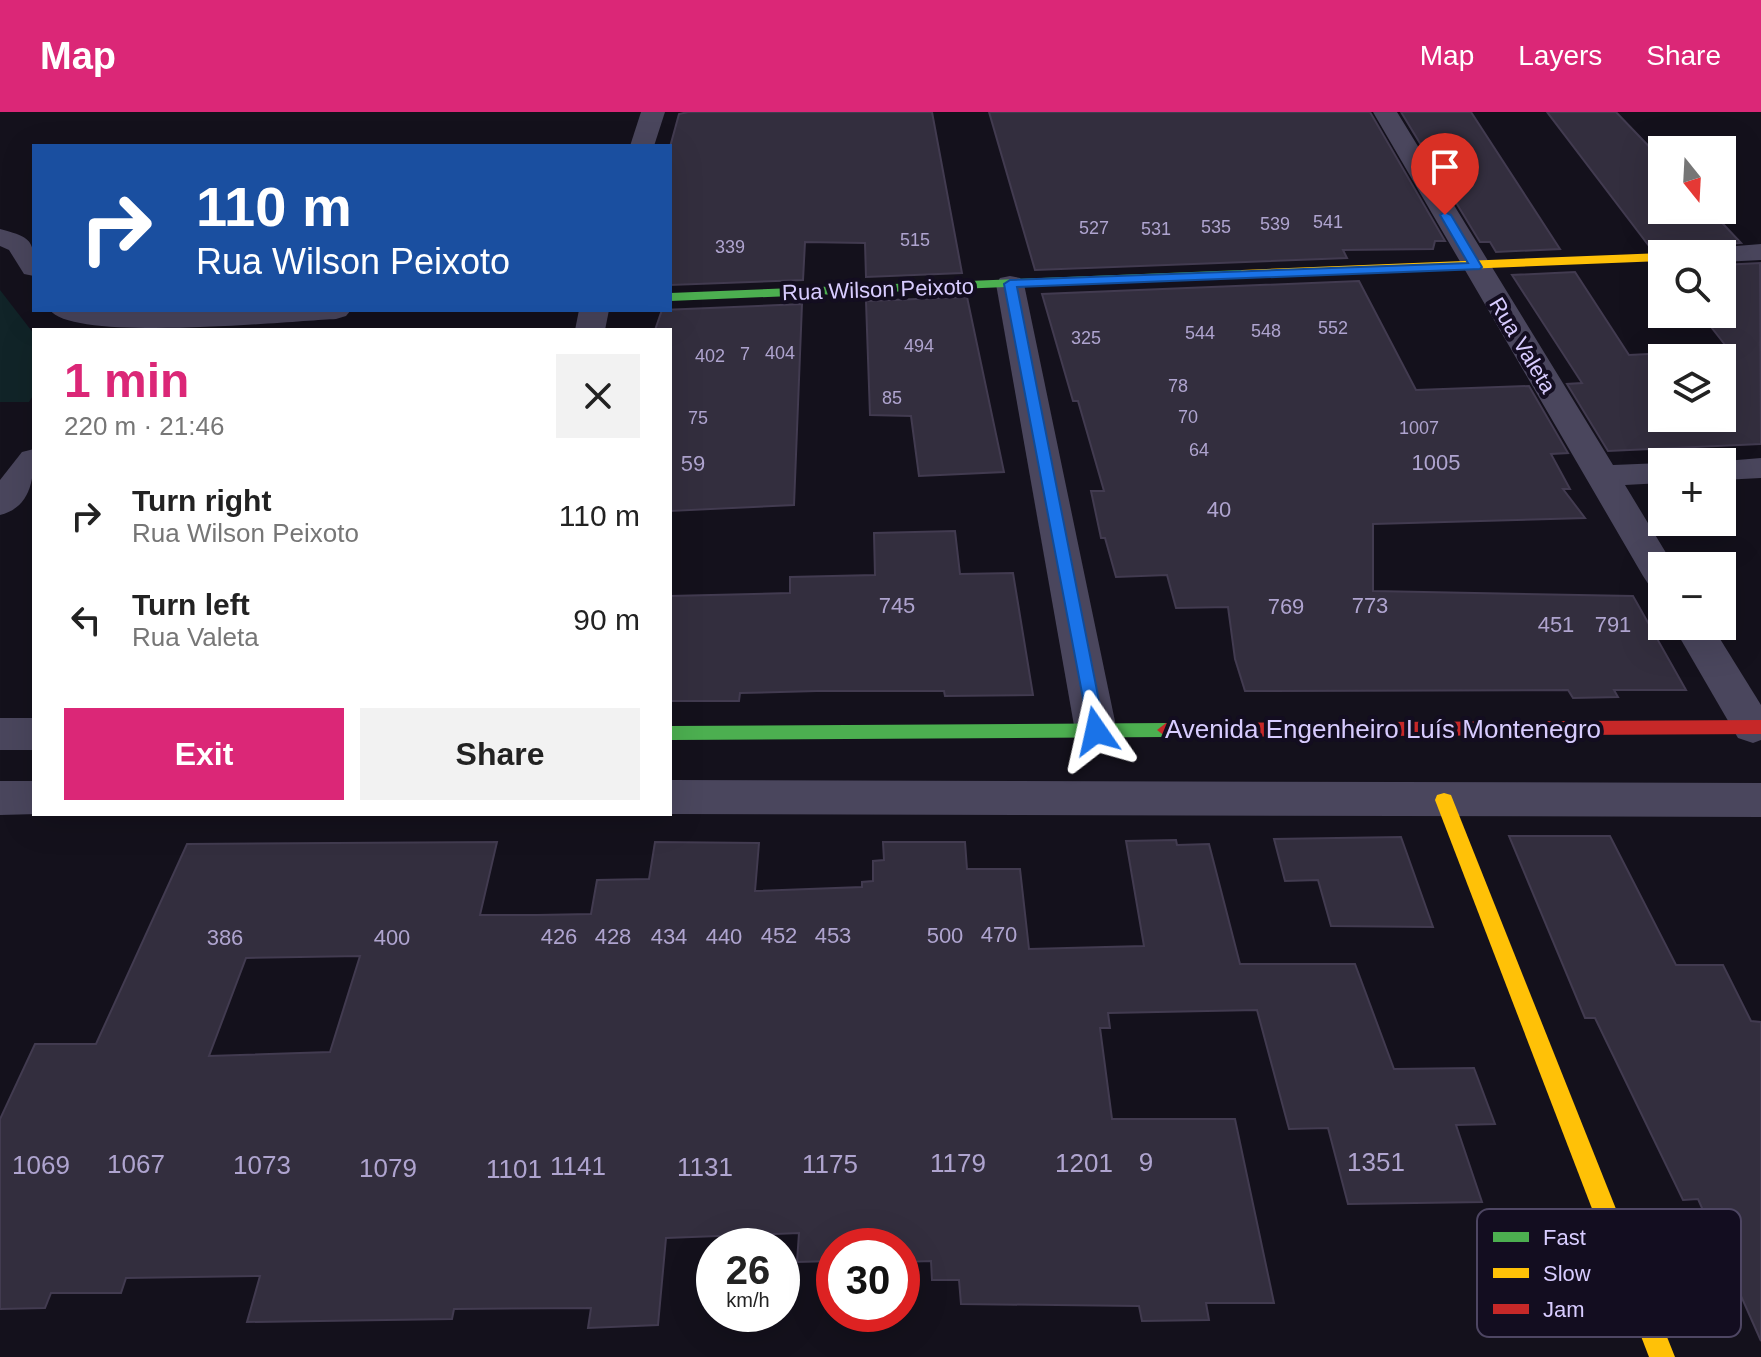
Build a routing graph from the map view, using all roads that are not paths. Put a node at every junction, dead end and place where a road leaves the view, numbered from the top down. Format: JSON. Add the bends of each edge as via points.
{"nodes":[{"id":1,"x":653,"y":112,"type":"edge"},
{"id":2,"x":1385,"y":112,"type":"edge"},
{"id":3,"x":643,"y":144,"type":"edge"},
{"id":4,"x":0,"y":237,"type":"edge"},
{"id":5,"x":1761,"y":252,"type":"edge"},
{"id":6,"x":1736,"y":253,"type":"edge"},
{"id":7,"x":1648,"y":258,"type":"edge"},
{"id":8,"x":32,"y":265,"type":"edge"},
{"id":9,"x":1476,"y":267,"type":"junction"},
{"id":10,"x":1010,"y":284,"type":"junction"},
{"id":11,"x":672,"y":297,"type":"edge"},
{"id":12,"x":68,"y":312,"type":"edge"},
{"id":13,"x":307,"y":312,"type":"edge"},
{"id":14,"x":135,"y":324,"type":"edge"},
{"id":15,"x":32,"y":462,"type":"edge"},
{"id":16,"x":1761,"y":468,"type":"edge"},
{"id":17,"x":1736,"y":469,"type":"edge"},
{"id":18,"x":1648,"y":474,"type":"edge"},
{"id":19,"x":1602,"y":476,"type":"junction"},
{"id":20,"x":0,"y":504,"type":"edge"},
{"id":21,"x":1648,"y":553,"type":"edge"},
{"id":22,"x":1701,"y":640,"type":"edge"},
{"id":23,"x":1757,"y":727,"type":"edge"},
{"id":24,"x":1096,"y":731,"type":"junction"},
{"id":25,"x":672,"y":733,"type":"edge"},
{"id":26,"x":0,"y":734,"type":"edge"},
{"id":27,"x":32,"y":734,"type":"edge"},
{"id":28,"x":672,"y":797,"type":"edge"},
{"id":29,"x":0,"y":798,"type":"edge"},
{"id":30,"x":32,"y":798,"type":"edge"},
{"id":31,"x":1444,"y":800,"type":"junction"},
{"id":32,"x":1761,"y":800,"type":"edge"},
{"id":33,"x":1604,"y":1209,"type":"edge"},
{"id":34,"x":1654,"y":1337,"type":"edge"},
{"id":35,"x":1662,"y":1357,"type":"edge"}],
"edges":[{"from":1,"to":3,"type":"street"},
{"from":2,"to":9,"type":"street","name":"Rua Valeta"},
{"from":4,"to":8,"type":"street","via":[[19,244]]},
{"from":5,"to":6,"type":"street"},
{"from":7,"to":9,"type":"street","name":"Rua Wilson Peixoto"},
{"from":9,"to":10,"type":"street","name":"Rua Wilson Peixoto"},
{"from":9,"to":19,"type":"street","name":"Rua Valeta"},
{"from":10,"to":11,"type":"street","name":"Rua Wilson Peixoto"},
{"from":10,"to":24,"type":"street"},
{"from":12,"to":14,"type":"street"},
{"from":13,"to":14,"type":"street"},
{"from":15,"to":20,"type":"street"},
{"from":16,"to":17,"type":"street"},
{"from":18,"to":19,"type":"street"},
{"from":19,"to":21,"type":"street","name":"Rua Valeta"},
{"from":22,"to":23,"type":"street"},
{"from":23,"to":24,"type":"street","name":"Avenida Engenheiro Luís Montenegro"},
{"from":24,"to":25,"type":"street","name":"Avenida Engenheiro Luís Montenegro"},
{"from":26,"to":27,"type":"street"},
{"from":28,"to":31,"type":"street"},
{"from":29,"to":30,"type":"street"},
{"from":31,"to":32,"type":"street"},
{"from":31,"to":33,"type":"street"},
{"from":34,"to":35,"type":"street"}]}
